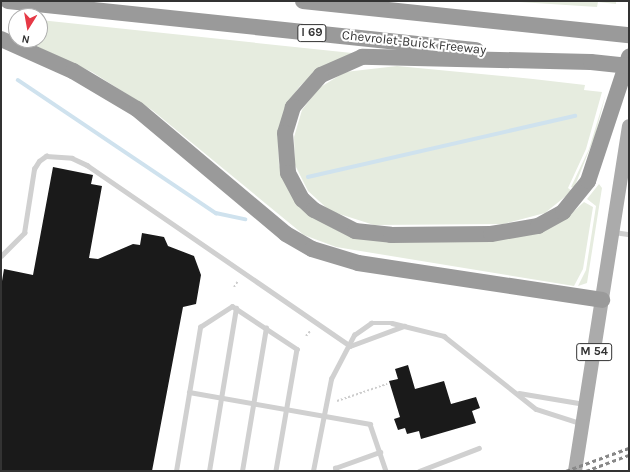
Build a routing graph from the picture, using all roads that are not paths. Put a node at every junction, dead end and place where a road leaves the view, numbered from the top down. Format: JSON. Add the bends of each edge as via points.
{"nodes":[{"id":1,"x":8,"y":1,"type":"edge"},
{"id":2,"x":303,"y":1,"type":"edge"},
{"id":3,"x":629,"y":35,"type":"edge"},
{"id":4,"x":1,"y":39,"type":"edge"},
{"id":5,"x":629,"y":57,"type":"edge"},
{"id":6,"x":590,"y":62,"type":"junction"},
{"id":7,"x":629,"y":66,"type":"edge"},
{"id":8,"x":629,"y":126,"type":"edge"},
{"id":9,"x":625,"y":183,"type":"edge"},
{"id":10,"x":613,"y":232,"type":"junction"},
{"id":11,"x":629,"y":234,"type":"edge"},
{"id":12,"x":1,"y":256,"type":"edge"},
{"id":13,"x":602,"y":300,"type":"junction"},
{"id":14,"x":236,"y":308,"type":"junction"},
{"id":15,"x":404,"y":326,"type":"junction"},
{"id":16,"x":266,"y":328,"type":"junction"},
{"id":17,"x":350,"y":346,"type":"junction"},
{"id":18,"x":189,"y":392,"type":"junction"},
{"id":19,"x":519,"y":393,"type":"junction"},
{"id":20,"x":222,"y":397,"type":"junction"},
{"id":21,"x":254,"y":403,"type":"junction"},
{"id":22,"x":586,"y":404,"type":"junction"},
{"id":23,"x":287,"y":408,"type":"junction"},
{"id":24,"x":322,"y":414,"type":"junction"},
{"id":25,"x":583,"y":424,"type":"junction"},
{"id":26,"x":479,"y":448,"type":"dead end"},
{"id":27,"x":380,"y":452,"type":"junction"},
{"id":28,"x":176,"y":471,"type":"edge"},
{"id":29,"x":209,"y":471,"type":"edge"},
{"id":30,"x":242,"y":471,"type":"edge"},
{"id":31,"x":276,"y":471,"type":"edge"},
{"id":32,"x":313,"y":471,"type":"edge"},
{"id":33,"x":336,"y":471,"type":"edge"},
{"id":34,"x":386,"y":471,"type":"edge"},
{"id":35,"x":419,"y":471,"type":"edge"},
{"id":36,"x":575,"y":471,"type":"edge"}],
"edges":[{"from":1,"to":6,"type":"highway","name":"Chevrolet-Buick Freeway","number":"I 69"},
{"from":2,"to":3,"type":"highway","number":"I 69"},
{"from":4,"to":13,"type":"highway","via":[[94,82],[137,109],[286,234],[312,250],[352,262]]},
{"from":5,"to":6,"type":"highway","via":[[588,181],[563,212],[538,226],[491,234],[391,235],[355,231],[314,210],[302,198],[288,173],[285,133],[293,107],[321,75],[362,57]]},
{"from":6,"to":7,"type":"highway","name":"Chevrolet-Buick Freeway","number":"I 69","bridge":true},
{"from":8,"to":9,"type":"main road","number":"M 54"},
{"from":9,"to":10,"type":"main road","number":"M 54"},
{"from":10,"to":11,"type":"lane"},
{"from":10,"to":13,"type":"main road","number":"M 54"},
{"from":12,"to":17,"type":"lane","via":[[24,234],[34,169],[39,161],[46,156],[72,158],[87,165]]},
{"from":13,"to":22,"type":"main road","number":"M 54"},
{"from":14,"to":16,"type":"lane"},
{"from":14,"to":18,"type":"lane","via":[[232,306],[200,326]]},
{"from":14,"to":20,"type":"lane"},
{"from":15,"to":17,"type":"lane"},
{"from":15,"to":17,"type":"lane","via":[[371,323],[354,335]]},
{"from":15,"to":19,"type":"lane","via":[[444,336]]},
{"from":16,"to":21,"type":"lane"},
{"from":16,"to":23,"type":"lane","via":[[297,349]]},
{"from":17,"to":24,"type":"lane","via":[[336,366]]},
{"from":18,"to":20,"type":"lane"},
{"from":18,"to":28,"type":"lane"},
{"from":19,"to":22,"type":"lane"},
{"from":19,"to":25,"type":"lane","via":[[536,409]]},
{"from":20,"to":21,"type":"lane"},
{"from":20,"to":29,"type":"lane"},
{"from":21,"to":23,"type":"lane"},
{"from":21,"to":30,"type":"lane"},
{"from":22,"to":25,"type":"main road","number":"M 54"},
{"from":23,"to":24,"type":"lane"},
{"from":23,"to":31,"type":"lane"},
{"from":24,"to":27,"type":"lane","via":[[370,424]]},
{"from":24,"to":32,"type":"lane"},
{"from":25,"to":36,"type":"main road","number":"M 54"},
{"from":26,"to":35,"type":"lane"},
{"from":27,"to":33,"type":"lane","via":[[336,468]]},
{"from":27,"to":34,"type":"lane"}]}
